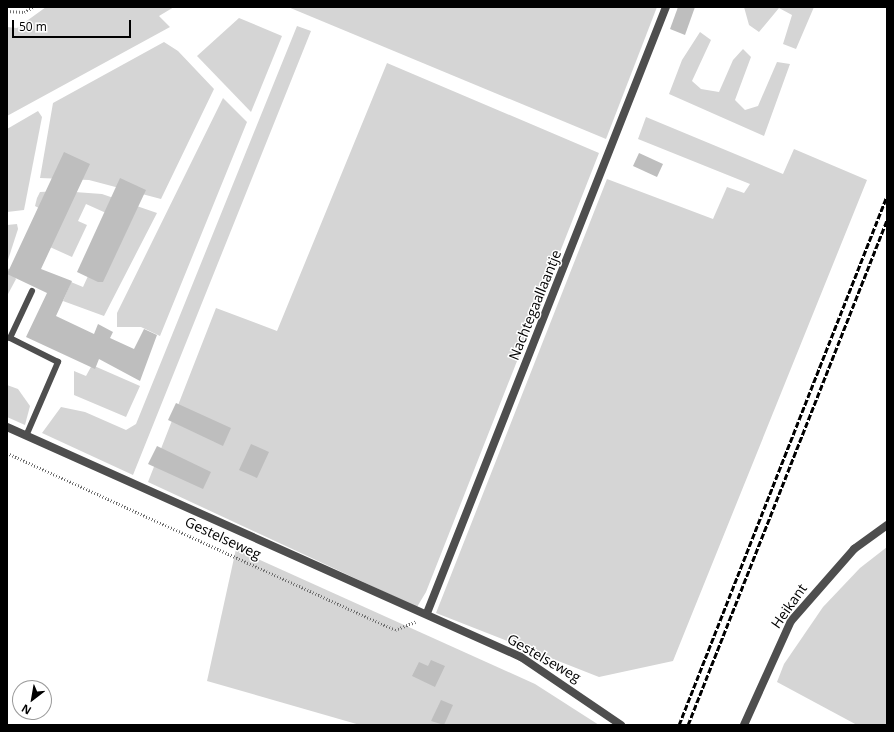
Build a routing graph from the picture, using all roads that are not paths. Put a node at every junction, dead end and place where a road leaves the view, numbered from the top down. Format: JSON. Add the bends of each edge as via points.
{"nodes":[{"id":1,"x":666,"y":7,"type":"edge"},
{"id":2,"x":32,"y":291,"type":"dead end"},
{"id":3,"x":7,"y":427,"type":"edge"},
{"id":4,"x":26,"y":436,"type":"junction"},
{"id":5,"x":887,"y":525,"type":"edge"},
{"id":6,"x":427,"y":613,"type":"junction"},
{"id":7,"x":621,"y":725,"type":"edge"},
{"id":8,"x":744,"y":725,"type":"edge"}],
"edges":[{"from":1,"to":6,"type":"street","name":"Nachtegaallaantje"},
{"from":2,"to":4,"type":"lane","via":[[10,338],[58,362]]},
{"from":3,"to":4,"type":"street","name":"Gestelseweg"},
{"from":4,"to":6,"type":"street","name":"Gestelseweg"},
{"from":5,"to":8,"type":"street","name":"Heikant","via":[[854,549],[791,621]]},
{"from":6,"to":7,"type":"street","name":"Gestelseweg","via":[[521,657]]}]}
